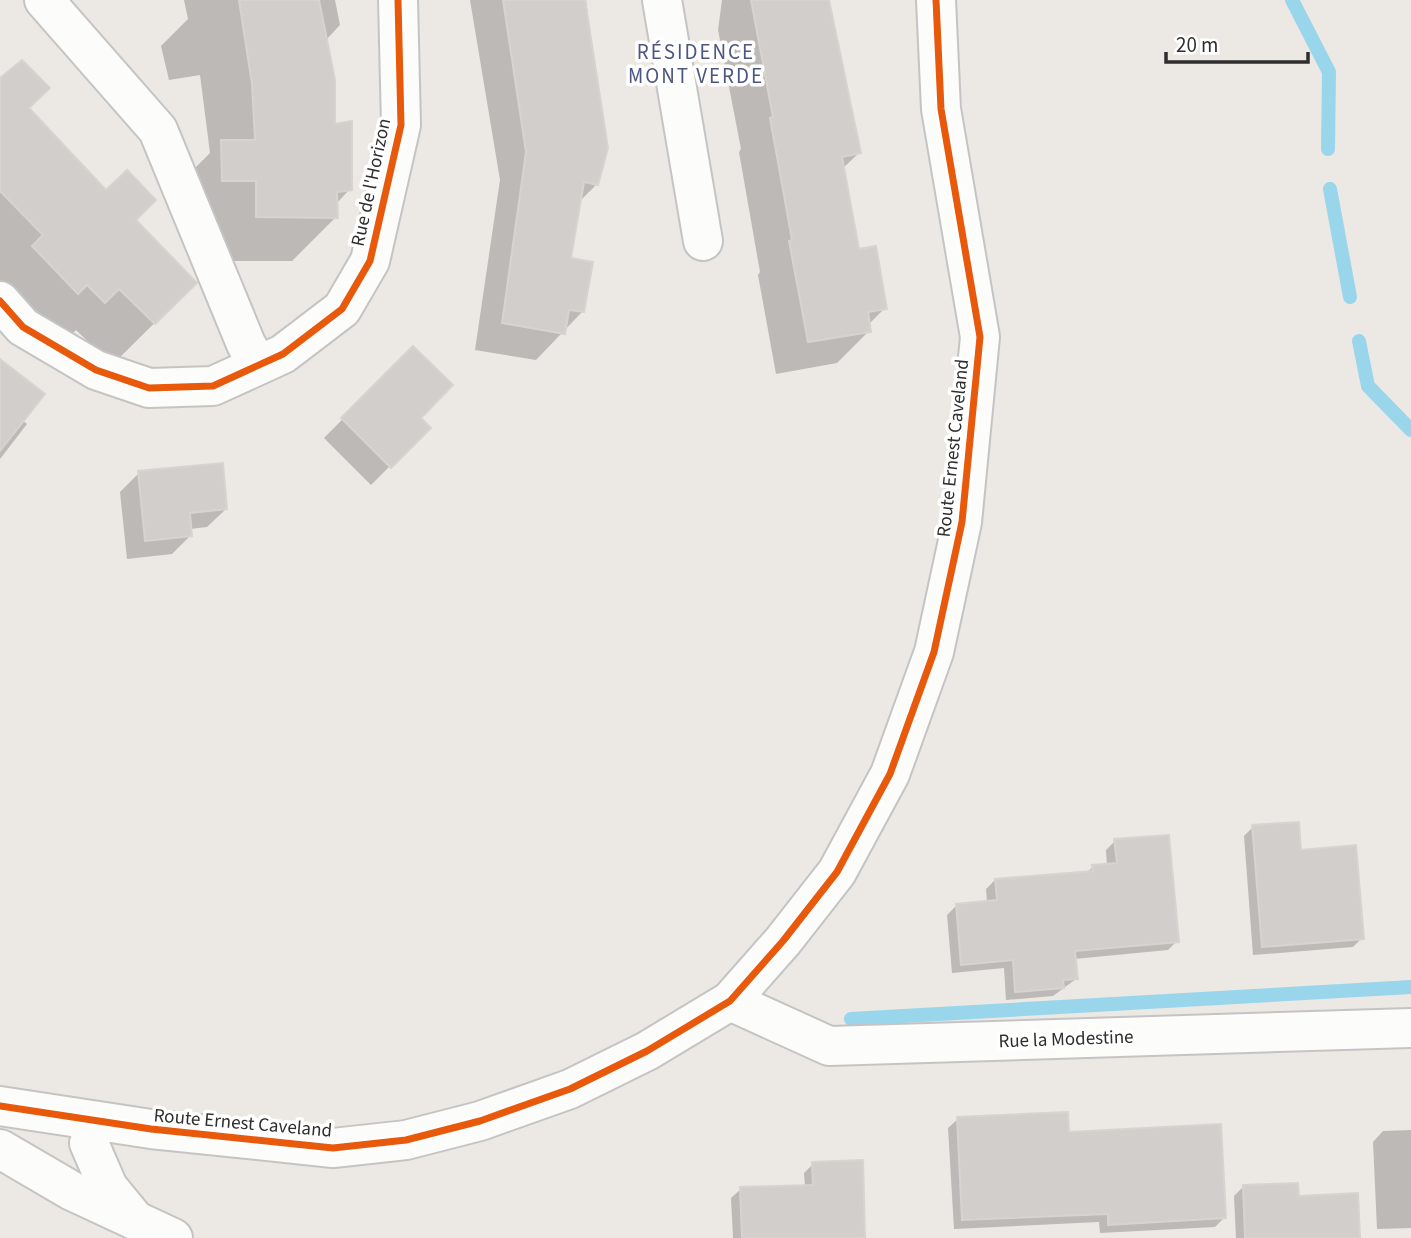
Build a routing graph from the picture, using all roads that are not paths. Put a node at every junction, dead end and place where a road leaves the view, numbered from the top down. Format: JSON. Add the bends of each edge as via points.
{"nodes":[{"id":1,"x":44,"y":0,"type":"edge"},
{"id":2,"x":398,"y":0,"type":"edge"},
{"id":3,"x":662,"y":0,"type":"edge"},
{"id":4,"x":936,"y":0,"type":"edge"},
{"id":5,"x":703,"y":241,"type":"dead end"},
{"id":6,"x":0,"y":301,"type":"edge"},
{"id":7,"x":258,"y":365,"type":"junction"},
{"id":8,"x":730,"y":1001,"type":"junction"},
{"id":9,"x":1411,"y":1028,"type":"edge"},
{"id":10,"x":14,"y":1109,"type":"edge"},
{"id":11,"x":97,"y":1122,"type":"junction"},
{"id":12,"x":151,"y":1129,"type":"junction"},
{"id":13,"x":14,"y":1157,"type":"edge"},
{"id":14,"x":100,"y":1167,"type":"junction"},
{"id":15,"x":136,"y":1221,"type":"junction"},
{"id":16,"x":173,"y":1238,"type":"edge"}],
"edges":[{"from":1,"to":7,"type":"street","via":[[158,130]]},
{"from":2,"to":7,"type":"street","name":"Rue de l'Horizon","via":[[401,125],[370,261],[342,309],[283,354]]},
{"from":3,"to":5,"type":"street"},
{"from":4,"to":8,"type":"street","name":"Route Ernest Caveland","via":[[941,109],[980,337],[962,522],[934,652],[890,774],[837,872]]},
{"from":6,"to":7,"type":"street","name":"Rue de l'Horizon","via":[[23,327],[96,370],[149,388],[213,386]]},
{"from":8,"to":9,"type":"street","name":"Rue la Modestine","via":[[830,1046]]},
{"from":8,"to":12,"type":"street","name":"Route Ernest Caveland","via":[[648,1051],[570,1089],[480,1122],[405,1140],[333,1148]]},
{"from":10,"to":11,"type":"street","name":"Route Ernest Caveland"},
{"from":10,"to":13,"type":"street"},
{"from":11,"to":12,"type":"street","name":"Route Ernest Caveland"},
{"from":11,"to":14,"type":"street","via":[[89,1143]]},
{"from":12,"to":14,"type":"street"},
{"from":13,"to":15,"type":"street"},
{"from":14,"to":15,"type":"street","via":[[113,1195]]},
{"from":15,"to":16,"type":"street"}]}
